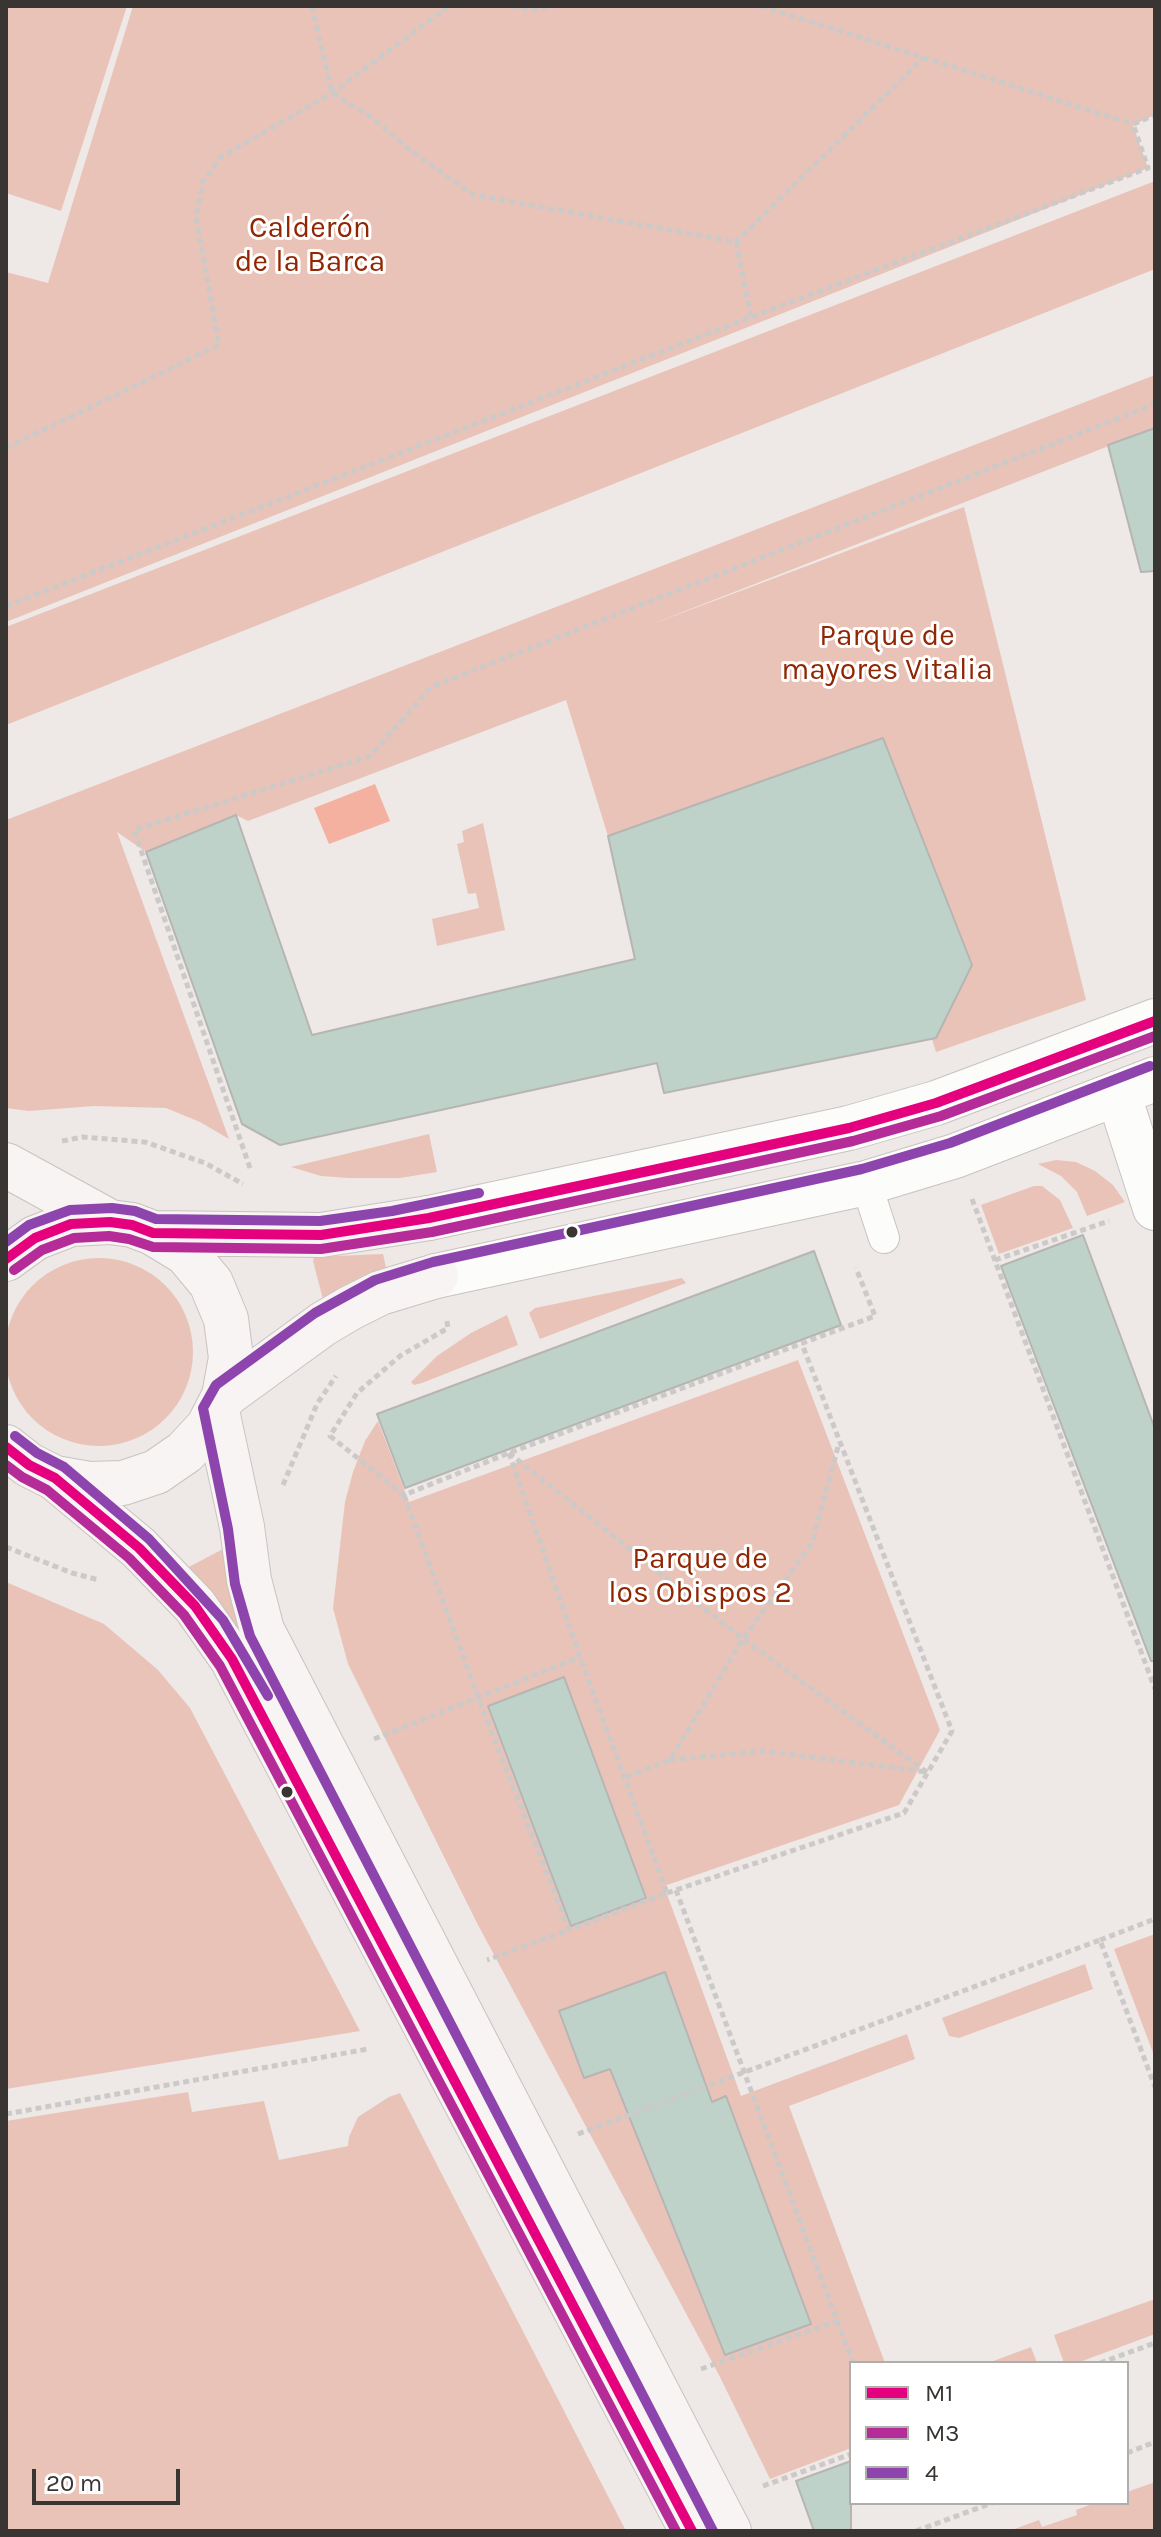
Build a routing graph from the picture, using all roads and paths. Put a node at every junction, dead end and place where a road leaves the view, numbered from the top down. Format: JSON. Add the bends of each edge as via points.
{"nodes":[{"id":1,"x":312,"y":6,"type":"edge"},
{"id":2,"x":449,"y":6,"type":"edge"},
{"id":3,"x":512,"y":6,"type":"edge"},
{"id":4,"x":553,"y":6,"type":"edge"},
{"id":5,"x":761,"y":6,"type":"edge"},
{"id":6,"x":923,"y":58,"type":"junction"},
{"id":7,"x":332,"y":93,"type":"junction"},
{"id":8,"x":1155,"y":115,"type":"edge"},
{"id":9,"x":1133,"y":124,"type":"junction"},
{"id":10,"x":736,"y":242,"type":"junction"},
{"id":11,"x":751,"y":317,"type":"junction"},
{"id":12,"x":1155,"y":404,"type":"edge"},
{"id":13,"x":6,"y":448,"type":"edge"},
{"id":14,"x":6,"y":606,"type":"edge"},
{"id":15,"x":1155,"y":1021,"type":"edge"},
{"id":16,"x":1136,"y":1086,"type":"edge"},
{"id":17,"x":56,"y":1142,"type":"dead end"},
{"id":18,"x":955,"y":1156,"type":"junction"},
{"id":19,"x":6,"y":1165,"type":"edge"},
{"id":20,"x":250,"y":1168,"type":"dead end"},
{"id":21,"x":866,"y":1183,"type":"junction"},
{"id":22,"x":250,"y":1186,"type":"dead end"},
{"id":23,"x":1154,"y":1207,"type":"edge"},
{"id":24,"x":429,"y":1218,"type":"joint"},
{"id":25,"x":110,"y":1222,"type":"junction"},
{"id":26,"x":153,"y":1233,"type":"junction"},
{"id":27,"x":884,"y":1238,"type":"dead end"},
{"id":28,"x":6,"y":1259,"type":"edge"},
{"id":29,"x":995,"y":1260,"type":"junction"},
{"id":30,"x":436,"y":1276,"type":"junction"},
{"id":31,"x":875,"y":1316,"type":"dead end"},
{"id":32,"x":802,"y":1344,"type":"junction"},
{"id":33,"x":347,"y":1365,"type":"dead end"},
{"id":34,"x":220,"y":1403,"type":"junction"},
{"id":35,"x":840,"y":1442,"type":"junction"},
{"id":36,"x":6,"y":1447,"type":"edge"},
{"id":37,"x":509,"y":1453,"type":"junction"},
{"id":38,"x":55,"y":1478,"type":"junction"},
{"id":39,"x":404,"y":1495,"type":"junction"},
{"id":40,"x":242,"y":1527,"type":"junction"},
{"id":41,"x":743,"y":1639,"type":"junction"},
{"id":42,"x":580,"y":1657,"type":"junction"},
{"id":43,"x":1155,"y":1689,"type":"edge"},
{"id":44,"x":478,"y":1697,"type":"junction"},
{"id":45,"x":374,"y":1739,"type":"dead end"},
{"id":46,"x":670,"y":1760,"type":"junction"},
{"id":47,"x":928,"y":1773,"type":"junction"},
{"id":48,"x":626,"y":1777,"type":"junction"},
{"id":49,"x":676,"y":1890,"type":"junction"},
{"id":50,"x":667,"y":1893,"type":"junction"},
{"id":51,"x":1155,"y":1919,"type":"edge"},
{"id":52,"x":569,"y":1930,"type":"junction"},
{"id":53,"x":1100,"y":1940,"type":"junction"},
{"id":54,"x":487,"y":1960,"type":"dead end"},
{"id":55,"x":368,"y":2049,"type":"dead end"},
{"id":56,"x":743,"y":2073,"type":"junction"},
{"id":57,"x":1155,"y":2087,"type":"edge"},
{"id":58,"x":6,"y":2114,"type":"edge"},
{"id":59,"x":578,"y":2134,"type":"dead end"},
{"id":60,"x":837,"y":2321,"type":"junction"},
{"id":61,"x":1155,"y":2343,"type":"edge"},
{"id":62,"x":852,"y":2361,"type":"edge"},
{"id":63,"x":1106,"y":2361,"type":"edge"},
{"id":64,"x":701,"y":2369,"type":"dead end"},
{"id":65,"x":1155,"y":2442,"type":"edge"},
{"id":66,"x":1129,"y":2452,"type":"edge"},
{"id":67,"x":849,"y":2455,"type":"edge"},
{"id":68,"x":763,"y":2486,"type":"dead end"},
{"id":69,"x":987,"y":2505,"type":"edge"},
{"id":70,"x":692,"y":2531,"type":"edge"},
{"id":71,"x":729,"y":2531,"type":"edge"},
{"id":72,"x":916,"y":2531,"type":"edge"}],
"edges":[{"from":1,"to":7,"type":"path"},
{"from":2,"to":7,"type":"path"},
{"from":3,"to":4,"type":"path"},
{"from":5,"to":6,"type":"path"},
{"from":6,"to":9,"type":"path"},
{"from":6,"to":10,"type":"path"},
{"from":7,"to":10,"type":"path","via":[[474,195]]},
{"from":7,"to":13,"type":"path","via":[[221,157],[203,182],[196,217],[219,345]]},
{"from":8,"to":9,"type":"path"},
{"from":9,"to":11,"type":"path","via":[[1148,168]]},
{"from":10,"to":11,"type":"path"},
{"from":11,"to":14,"type":"path"},
{"from":12,"to":20,"type":"path","via":[[431,687],[370,756],[134,830]]},
{"from":15,"to":24,"type":"street","via":[[936,1103],[849,1128]]},
{"from":16,"to":18,"type":"street"},
{"from":16,"to":23,"type":"street"},
{"from":17,"to":22,"type":"path","via":[[83,1137],[145,1142]]},
{"from":18,"to":21,"type":"street"},
{"from":18,"to":29,"type":"path"},
{"from":19,"to":25,"type":"main road"},
{"from":21,"to":27,"type":"lane"},
{"from":21,"to":30,"type":"street"},
{"from":23,"to":29,"type":"path"},
{"from":24,"to":26,"type":"main road","via":[[321,1235]]},
{"from":25,"to":26,"type":"main road"},
{"from":25,"to":28,"type":"main road","via":[[71,1224],[35,1238]]},
{"from":26,"to":34,"type":"main road","via":[[186,1253],[211,1283],[226,1319],[231,1358]]},
{"from":29,"to":43,"type":"path"},
{"from":30,"to":34,"type":"main road","via":[[350,1308]]},
{"from":30,"to":39,"type":"path","via":[[448,1328],[381,1370],[357,1393],[330,1436]]},
{"from":31,"to":32,"type":"path"},
{"from":32,"to":35,"type":"path"},
{"from":32,"to":37,"type":"path"},
{"from":33,"to":40,"type":"path","via":[[317,1404],[279,1491]]},
{"from":34,"to":38,"type":"main road","via":[[208,1427],[185,1452],[156,1472],[123,1483]]},
{"from":34,"to":40,"type":"main road"},
{"from":35,"to":41,"type":"path","via":[[812,1543]]},
{"from":35,"to":47,"type":"path","via":[[952,1731]]},
{"from":36,"to":38,"type":"main road"},
{"from":37,"to":39,"type":"path"},
{"from":37,"to":41,"type":"path"},
{"from":37,"to":42,"type":"path"},
{"from":38,"to":70,"type":"main road","via":[[139,1548],[195,1606],[232,1659]]},
{"from":39,"to":44,"type":"path"},
{"from":40,"to":71,"type":"main road","via":[[262,1630]]},
{"from":41,"to":46,"type":"path"},
{"from":41,"to":47,"type":"path"},
{"from":42,"to":44,"type":"path"},
{"from":42,"to":48,"type":"path"},
{"from":44,"to":45,"type":"path"},
{"from":44,"to":52,"type":"path"},
{"from":46,"to":47,"type":"path","via":[[763,1751]]},
{"from":46,"to":48,"type":"path"},
{"from":47,"to":49,"type":"path","via":[[904,1813]]},
{"from":48,"to":50,"type":"path"},
{"from":49,"to":50,"type":"path"},
{"from":49,"to":56,"type":"path"},
{"from":50,"to":52,"type":"path"},
{"from":51,"to":53,"type":"path"},
{"from":52,"to":54,"type":"path"},
{"from":53,"to":56,"type":"path"},
{"from":53,"to":57,"type":"path"},
{"from":55,"to":58,"type":"path"},
{"from":56,"to":59,"type":"path"},
{"from":56,"to":60,"type":"path"},
{"from":60,"to":62,"type":"path"},
{"from":60,"to":64,"type":"path"},
{"from":61,"to":63,"type":"path"},
{"from":65,"to":66,"type":"path"},
{"from":67,"to":68,"type":"path"},
{"from":69,"to":72,"type":"path"}]}
